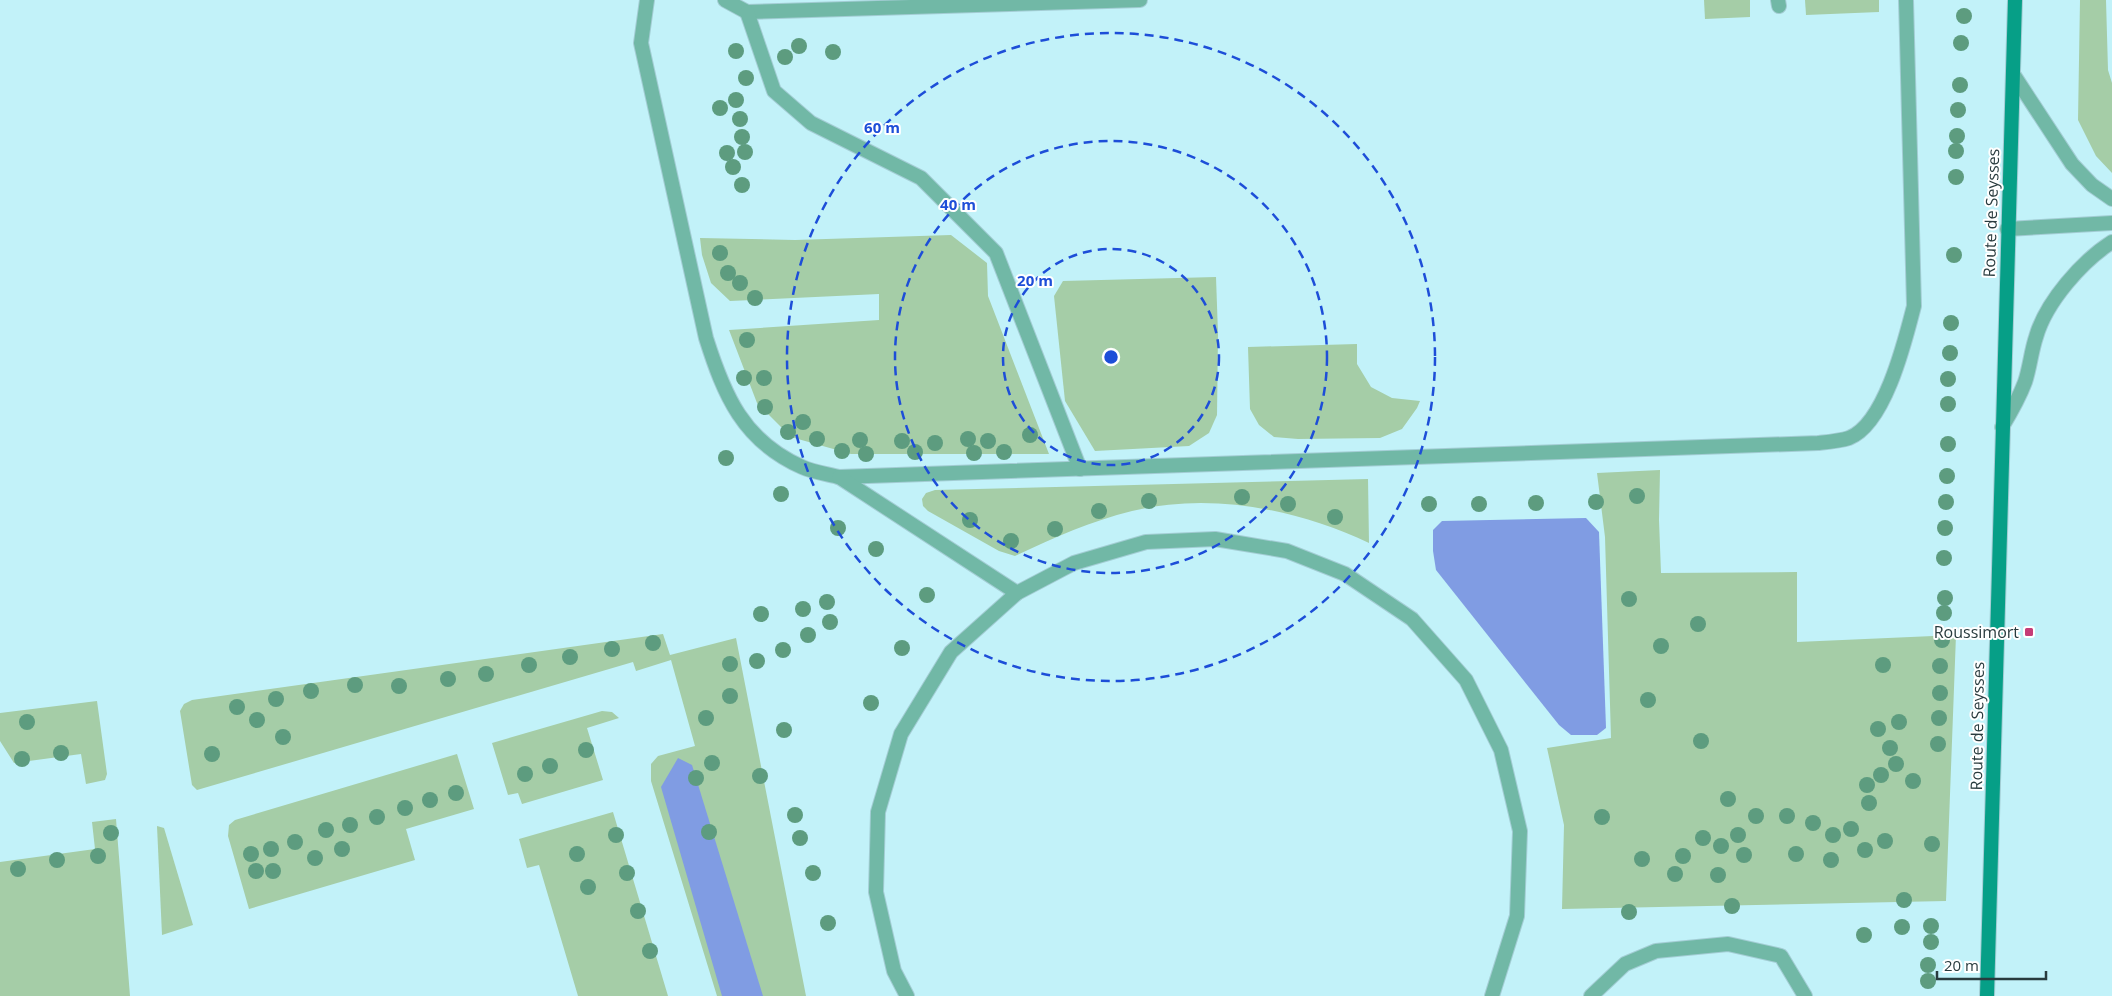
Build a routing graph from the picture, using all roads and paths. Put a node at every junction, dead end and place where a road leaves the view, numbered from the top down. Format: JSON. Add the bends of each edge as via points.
{"nodes":[{"id":1,"x":647,"y":0,"type":"edge"},
{"id":2,"x":725,"y":0,"type":"edge"},
{"id":3,"x":1140,"y":0,"type":"edge"},
{"id":4,"x":1906,"y":0,"type":"edge"},
{"id":5,"x":2015,"y":0,"type":"edge"},
{"id":6,"x":747,"y":12,"type":"junction"},
{"id":7,"x":2012,"y":74,"type":"junction"},
{"id":8,"x":2112,"y":199,"type":"edge"},
{"id":9,"x":2112,"y":223,"type":"edge"},
{"id":10,"x":2007,"y":229,"type":"junction"},
{"id":11,"x":2112,"y":242,"type":"edge"},
{"id":12,"x":2002,"y":427,"type":"junction"},
{"id":13,"x":1080,"y":469,"type":"junction"},
{"id":14,"x":839,"y":477,"type":"junction"},
{"id":15,"x":1017,"y":593,"type":"junction"},
{"id":16,"x":907,"y":996,"type":"edge"},
{"id":17,"x":1492,"y":996,"type":"edge"},
{"id":18,"x":1591,"y":996,"type":"edge"},
{"id":19,"x":1805,"y":996,"type":"edge"},
{"id":20,"x":1987,"y":996,"type":"edge"}],
"edges":[{"from":1,"to":14,"type":"street","via":[[640,43],[706,338],[717,373],[731,404],[748,427],[767,444],[802,467]]},
{"from":2,"to":6,"type":"street"},
{"from":3,"to":6,"type":"street"},
{"from":4,"to":13,"type":"street","via":[[1914,306],[1889,386],[1873,418],[1850,438],[1818,443]]},
{"from":5,"to":7,"type":"main road","name":"Route de Seysses"},
{"from":6,"to":13,"type":"street","via":[[774,92],[811,123],[921,178],[996,253]]},
{"from":7,"to":8,"type":"street","via":[[2072,164],[2092,185]]},
{"from":7,"to":10,"type":"main road","name":"Route de Seysses"},
{"from":9,"to":10,"type":"street"},
{"from":10,"to":12,"type":"main road","name":"Route de Seysses"},
{"from":11,"to":12,"type":"street","name":"Route de Seysses","via":[[2082,266],[2051,304],[2036,336],[2019,398]]},
{"from":12,"to":20,"type":"main road","name":"Route de Seysses"},
{"from":13,"to":14,"type":"street"},
{"from":14,"to":15,"type":"street"},
{"from":15,"to":16,"type":"street","via":[[951,652],[901,734],[878,812],[876,892],[894,971]]},
{"from":15,"to":17,"type":"street","via":[[1074,563],[1146,542],[1215,539],[1287,551],[1345,574],[1412,619],[1466,680],[1502,750],[1520,831],[1517,916]]},
{"from":18,"to":19,"type":"street","via":[[1625,964],[1656,951],[1728,944],[1781,956]]}]}
